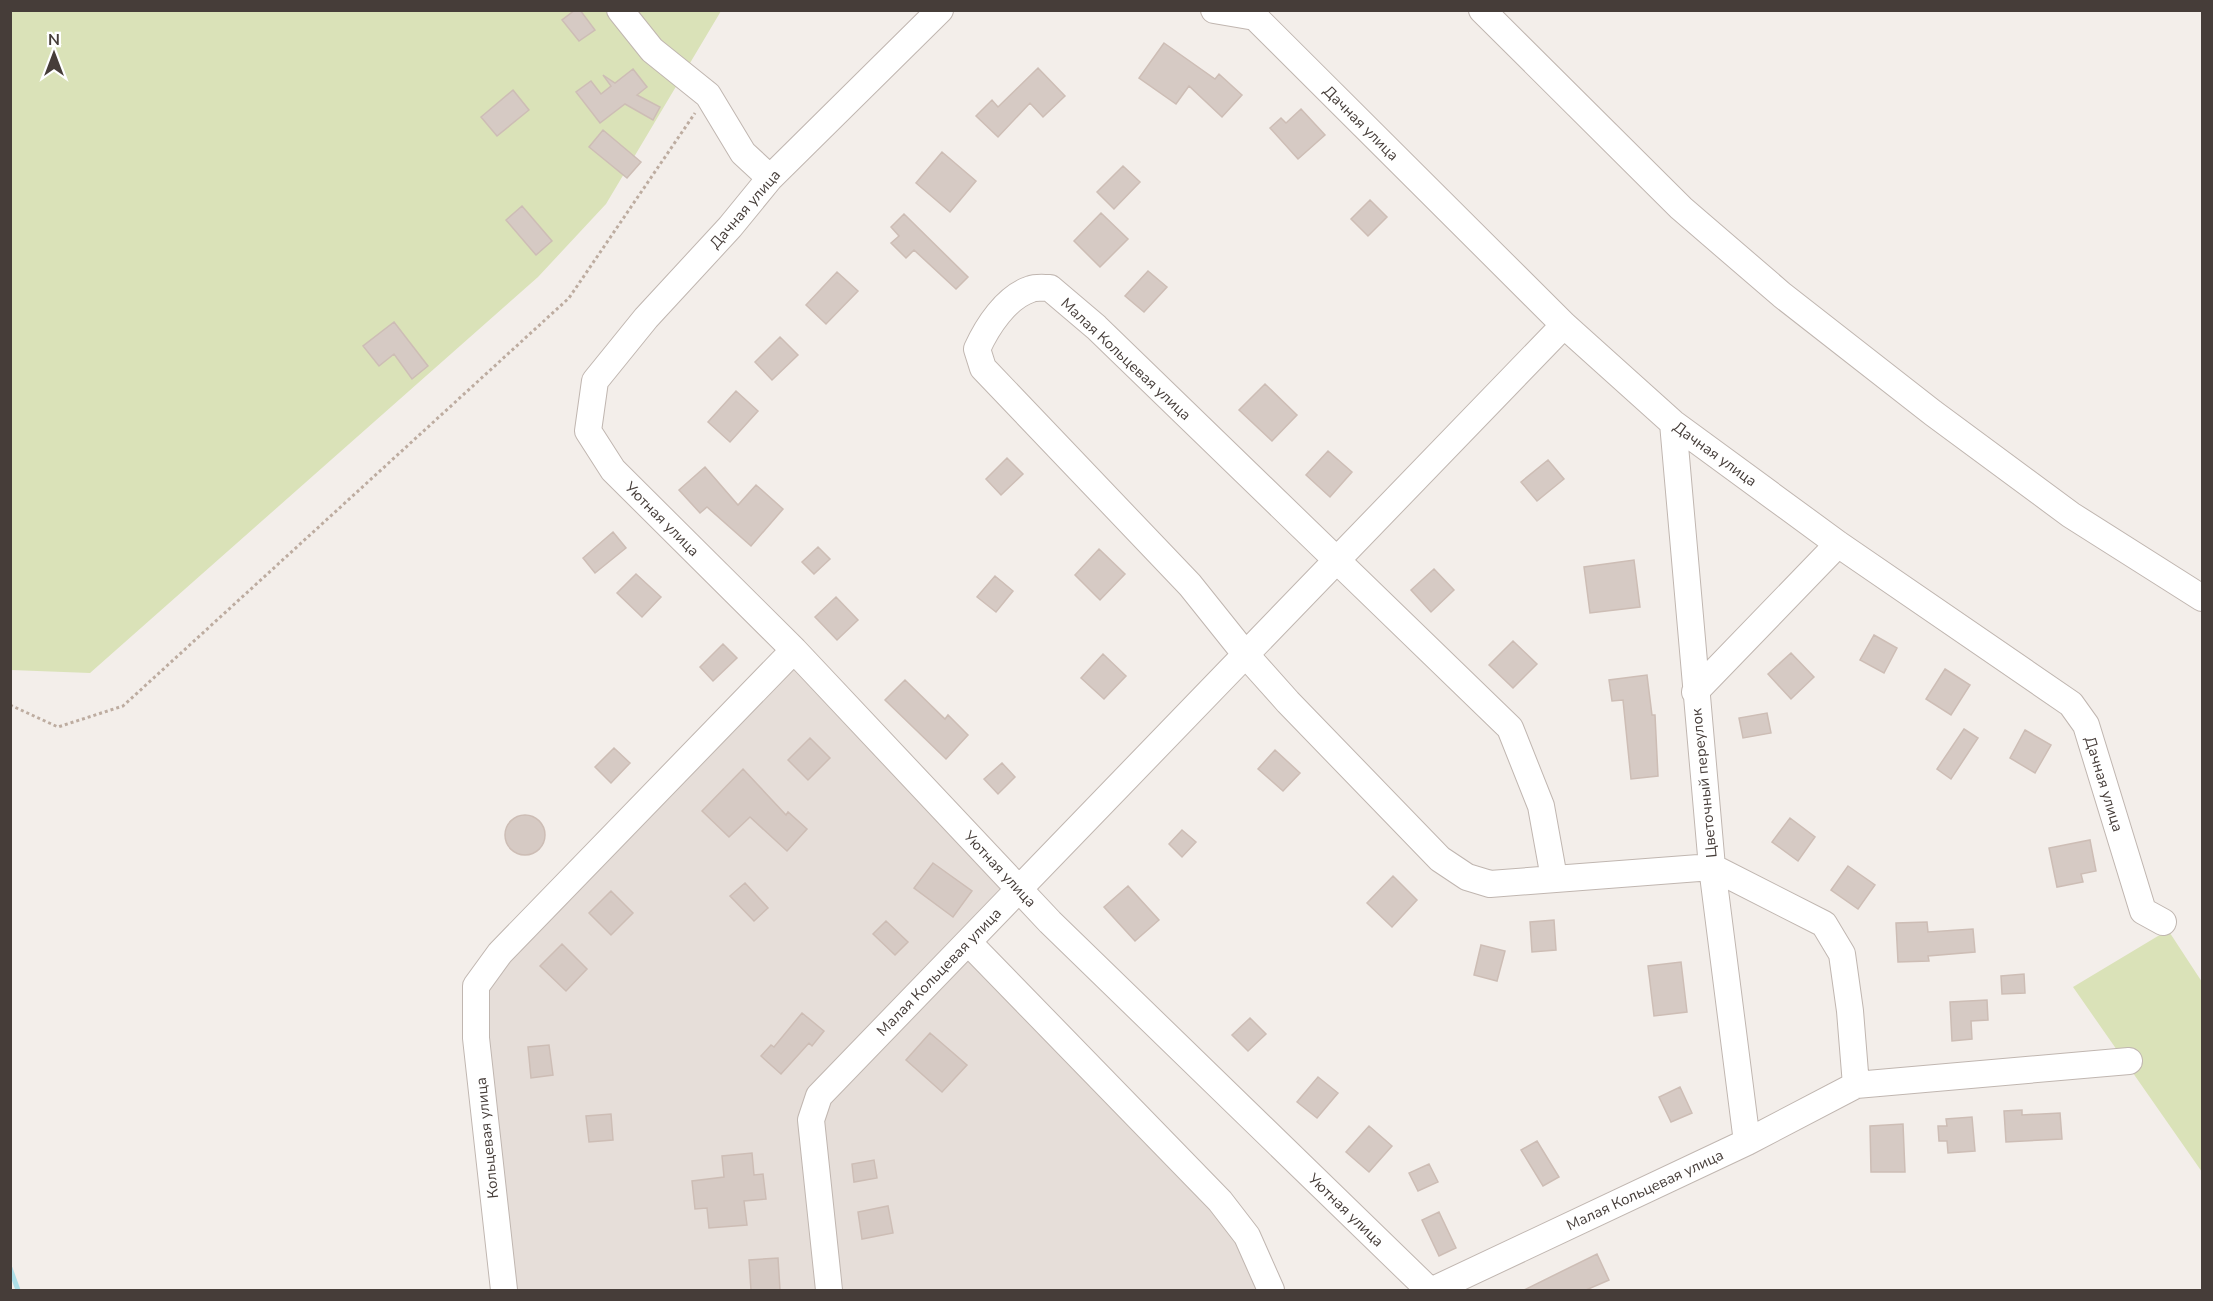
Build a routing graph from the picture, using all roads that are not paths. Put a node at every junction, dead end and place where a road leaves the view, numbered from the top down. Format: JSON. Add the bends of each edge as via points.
{"nodes":[{"id":1,"x":620,"y":10,"type":"edge"},
{"id":2,"x":940,"y":10,"type":"edge"},
{"id":3,"x":1214,"y":10,"type":"edge"},
{"id":4,"x":1482,"y":10,"type":"edge"},
{"id":5,"x":770,"y":178,"type":"junction"},
{"id":6,"x":1564,"y":325,"type":"junction"},
{"id":7,"x":1673,"y":423,"type":"junction"},
{"id":8,"x":588,"y":431,"type":"joint"},
{"id":9,"x":1838,"y":544,"type":"junction"},
{"id":10,"x":1335,"y":561,"type":"junction"},
{"id":11,"x":2202,"y":598,"type":"edge"},
{"id":12,"x":794,"y":651,"type":"junction"},
{"id":13,"x":1246,"y":655,"type":"junction"},
{"id":14,"x":1695,"y":692,"type":"junction"},
{"id":15,"x":1712,"y":867,"type":"junction"},
{"id":16,"x":1554,"y":878,"type":"junction"},
{"id":17,"x":1018,"y":889,"type":"junction"},
{"id":18,"x":2163,"y":922,"type":"dead end"},
{"id":19,"x":968,"y":942,"type":"junction"},
{"id":20,"x":2129,"y":1061,"type":"dead end"},
{"id":21,"x":1856,"y":1085,"type":"junction"},
{"id":22,"x":1747,"y":1142,"type":"junction"},
{"id":23,"x":504,"y":1290,"type":"edge"},
{"id":24,"x":829,"y":1290,"type":"edge"},
{"id":25,"x":1271,"y":1290,"type":"edge"},
{"id":26,"x":1431,"y":1290,"type":"edge"}],
"edges":[{"from":1,"to":5,"type":"street","via":[[652,50],[708,95],[743,153]]},
{"from":2,"to":5,"type":"street","name":"Дачная улица"},
{"from":3,"to":6,"type":"street","name":"Дачная улица","via":[[1255,17]]},
{"from":4,"to":11,"type":"street","via":[[1681,208],[1782,295],[2071,515]]},
{"from":5,"to":8,"type":"street","name":"Дачная улица","via":[[595,381]]},
{"from":6,"to":7,"type":"street","name":"Дачная улица"},
{"from":6,"to":10,"type":"street","name":"Малая Кольцевая улица"},
{"from":7,"to":9,"type":"street","name":"Дачная улица"},
{"from":7,"to":14,"type":"street","name":"Цветочный переулок"},
{"from":8,"to":12,"type":"street","name":"Уютная улица","via":[[613,470]]},
{"from":9,"to":14,"type":"street"},
{"from":9,"to":18,"type":"street","name":"Дачная улица","via":[[2072,704],[2086,725],[2144,911]]},
{"from":10,"to":13,"type":"street","name":"Малая Кольцевая улица"},
{"from":10,"to":13,"type":"street","name":"Малая Кольцевая улица","via":[[1064,299],[1050,288],[1032,288],[1014,299],[986,330],[977,349],[983,368],[1190,585]]},
{"from":10,"to":16,"type":"street","name":"Малая Кольцевая улица","via":[[1510,728],[1541,806]]},
{"from":12,"to":17,"type":"street","name":"Уютная улица"},
{"from":12,"to":23,"type":"street","name":"Кольцевая улица","via":[[500,953],[476,986],[476,1038]]},
{"from":13,"to":16,"type":"street","name":"Малая Кольцевая улица","via":[[1440,859],[1467,877],[1490,884]]},
{"from":13,"to":17,"type":"street","name":"Малая Кольцевая улица"},
{"from":14,"to":15,"type":"street","name":"Цветочный переулок"},
{"from":15,"to":16,"type":"street","name":"Малая Кольцевая улица"},
{"from":15,"to":21,"type":"street","via":[[1824,924],[1842,954]]},
{"from":15,"to":22,"type":"street","name":"Цветочный переулок"},
{"from":17,"to":19,"type":"street","name":"Малая Кольцевая улица"},
{"from":17,"to":26,"type":"street","name":"Уютная улица"},
{"from":19,"to":24,"type":"street","name":"Малая Кольцевая улица","via":[[819,1096],[811,1120]]},
{"from":19,"to":25,"type":"street","via":[[1220,1201],[1247,1236]]},
{"from":20,"to":21,"type":"street","name":"Малая Кольцевая улица"},
{"from":21,"to":22,"type":"street","name":"Малая Кольцевая улица"},
{"from":22,"to":26,"type":"street","name":"Малая Кольцевая улица"}]}
